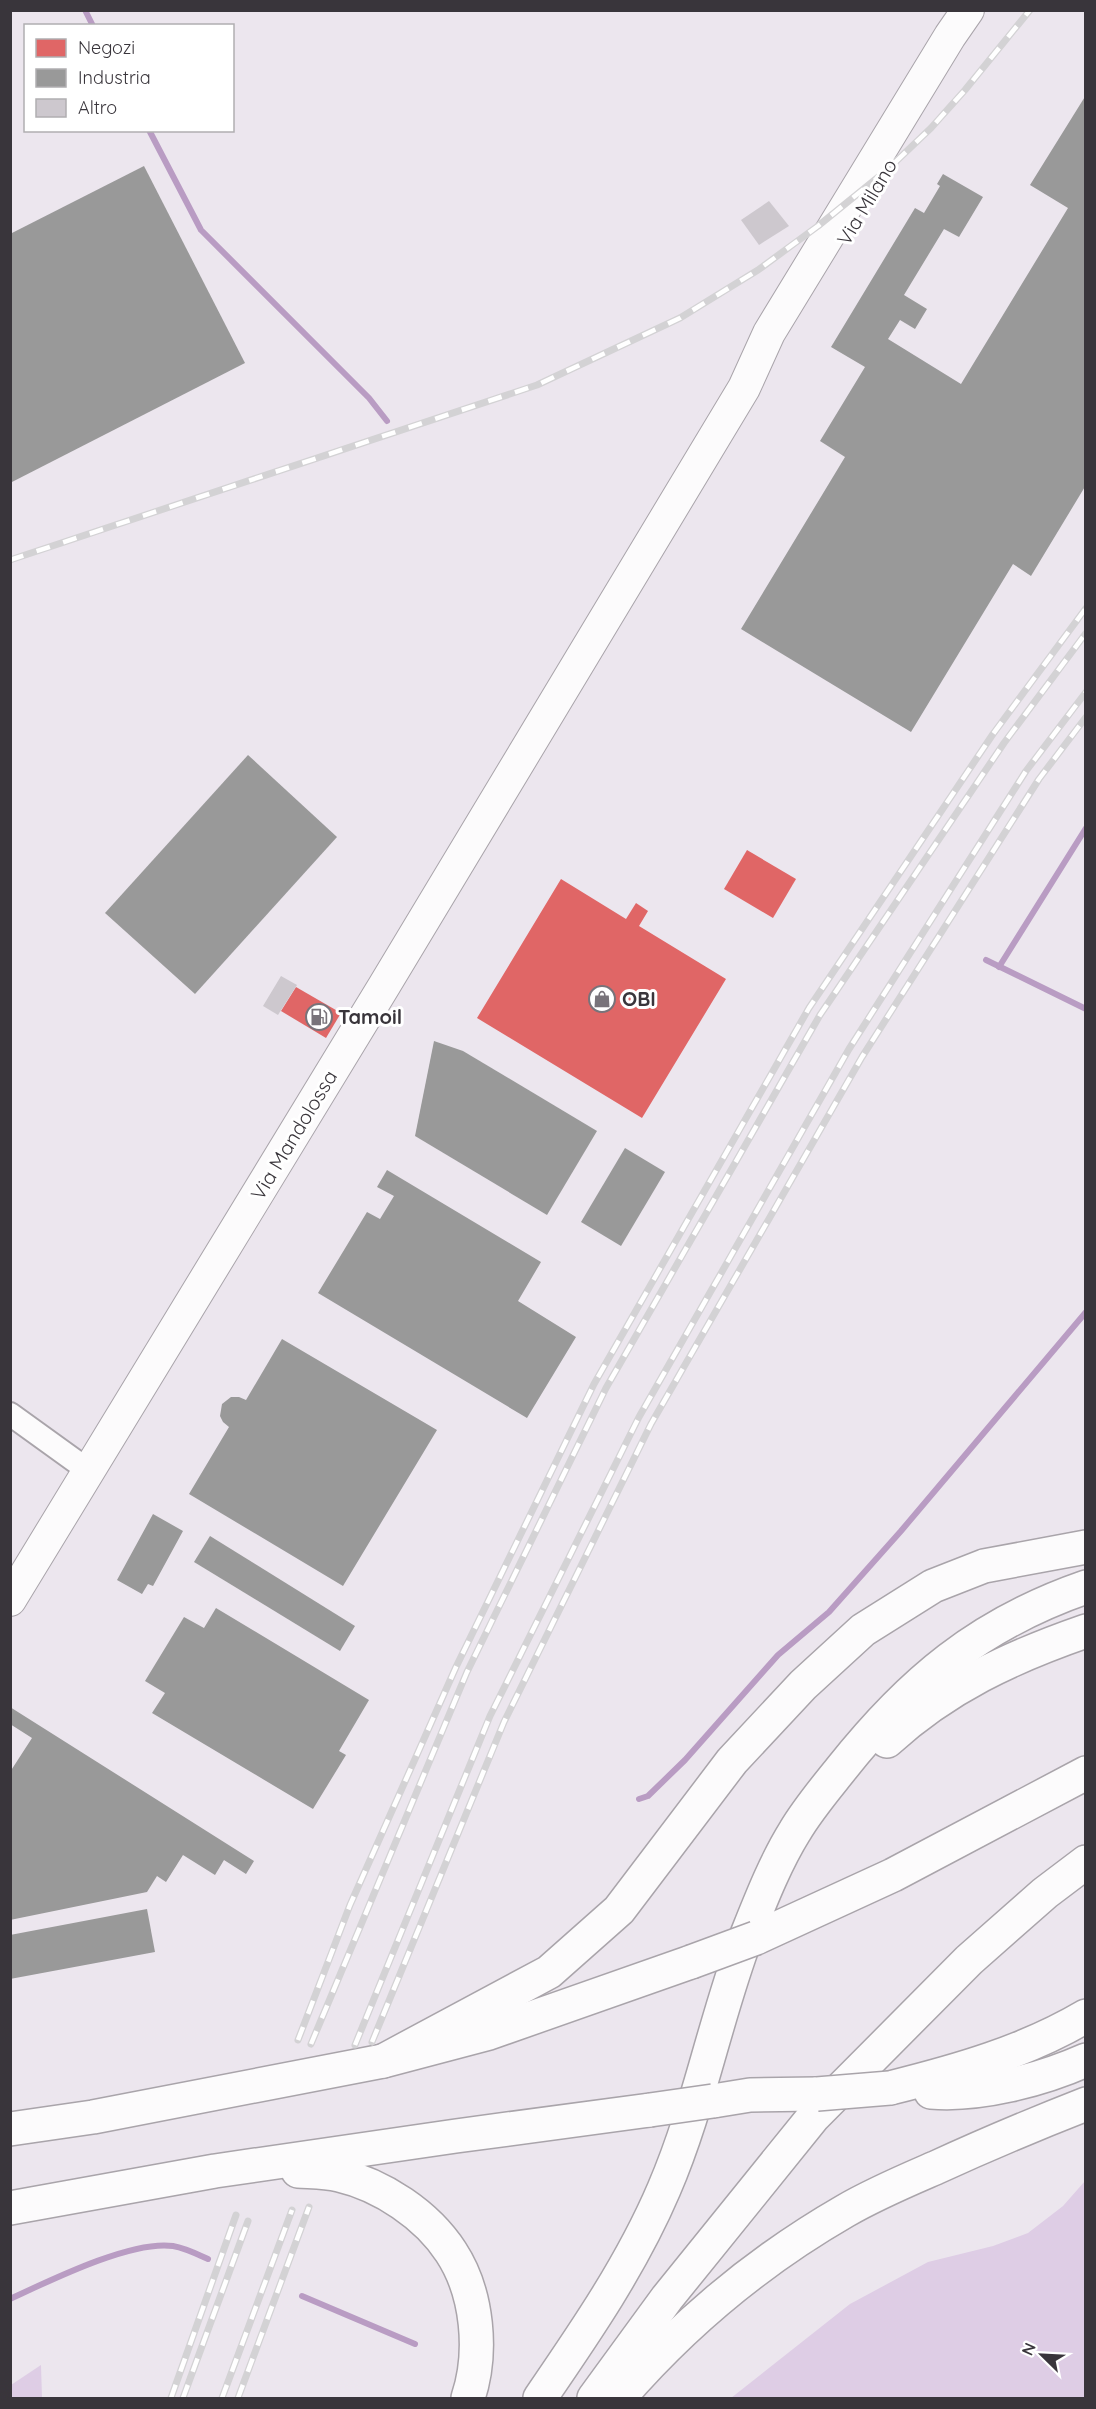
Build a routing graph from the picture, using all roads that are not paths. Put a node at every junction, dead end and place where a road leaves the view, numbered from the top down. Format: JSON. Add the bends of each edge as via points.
{"nodes":[{"id":1,"x":968,"y":10,"type":"edge"},
{"id":2,"x":980,"y":10,"type":"edge"},
{"id":3,"x":744,"y":388,"type":"junction"},
{"id":4,"x":574,"y":668,"type":"joint"},
{"id":5,"x":10,"y":1413,"type":"edge"},
{"id":6,"x":89,"y":1471,"type":"junction"},
{"id":7,"x":1086,"y":1547,"type":"edge"},
{"id":8,"x":1086,"y":1587,"type":"edge"},
{"id":9,"x":10,"y":1600,"type":"edge"},
{"id":10,"x":1086,"y":1631,"type":"edge"},
{"id":11,"x":1086,"y":1773,"type":"edge"},
{"id":12,"x":1086,"y":1862,"type":"edge"},
{"id":13,"x":764,"y":1895,"type":"junction"},
{"id":14,"x":1086,"y":2016,"type":"edge"},
{"id":15,"x":1086,"y":2060,"type":"edge"},
{"id":16,"x":383,"y":2061,"type":"junction"},
{"id":17,"x":890,"y":2088,"type":"junction"},
{"id":18,"x":1086,"y":2104,"type":"edge"},
{"id":19,"x":10,"y":2129,"type":"edge"},
{"id":20,"x":215,"y":2171,"type":"junction"},
{"id":21,"x":55,"y":2200,"type":"junction"},
{"id":22,"x":10,"y":2208,"type":"edge"},
{"id":23,"x":10,"y":2214,"type":"edge"},
{"id":24,"x":468,"y":2398,"type":"edge"},
{"id":25,"x":540,"y":2398,"type":"edge"},
{"id":26,"x":594,"y":2398,"type":"edge"},
{"id":27,"x":619,"y":2398,"type":"edge"}],
"edges":[{"from":1,"to":3,"type":"main road","name":"Via Milano","via":[[769,333]]},
{"from":2,"to":3,"type":"main road","name":"Via Milano","via":[[964,43],[783,340]]},
{"from":3,"to":4,"type":"main road","name":"Via Milano"},
{"from":4,"to":6,"type":"main road","name":"Via Mandolossa"},
{"from":5,"to":6,"type":"street"},
{"from":6,"to":9,"type":"main road","name":"Via Mandolossa"},
{"from":7,"to":16,"type":"highway","via":[[984,1566],[933,1586],[863,1630],[803,1685],[732,1761],[619,1910],[549,1972]]},
{"from":8,"to":13,"type":"highway","via":[[987,1632],[914,1687],[853,1754],[806,1815]]},
{"from":10,"to":13,"type":"highway","via":[[1033,1649],[968,1680],[895,1734],[829,1803]]},
{"from":11,"to":16,"type":"highway","bridge":true,"via":[[893,1875],[756,1938],[489,2033]]},
{"from":12,"to":26,"type":"highway","via":[[969,1960],[814,2116],[667,2298]]},
{"from":13,"to":25,"type":"highway","via":[[732,1978],[665,2187],[612,2290]]},
{"from":14,"to":17,"type":"highway","via":[[987,2062]]},
{"from":15,"to":17,"type":"highway","via":[[1062,2071],[986,2089],[938,2092]]},
{"from":16,"to":19,"type":"highway","via":[[93,2117]]},
{"from":17,"to":20,"type":"highway","bridge":true,"via":[[750,2095]]},
{"from":18,"to":27,"type":"highway","via":[[900,2183],[805,2235],[687,2326]]},
{"from":20,"to":21,"type":"highway"},
{"from":20,"to":24,"type":"highway","via":[[286,2169],[339,2175],[370,2186],[425,2222],[451,2252],[466,2285],[475,2322],[476,2357]]},
{"from":21,"to":22,"type":"highway"},
{"from":21,"to":23,"type":"highway"}]}
